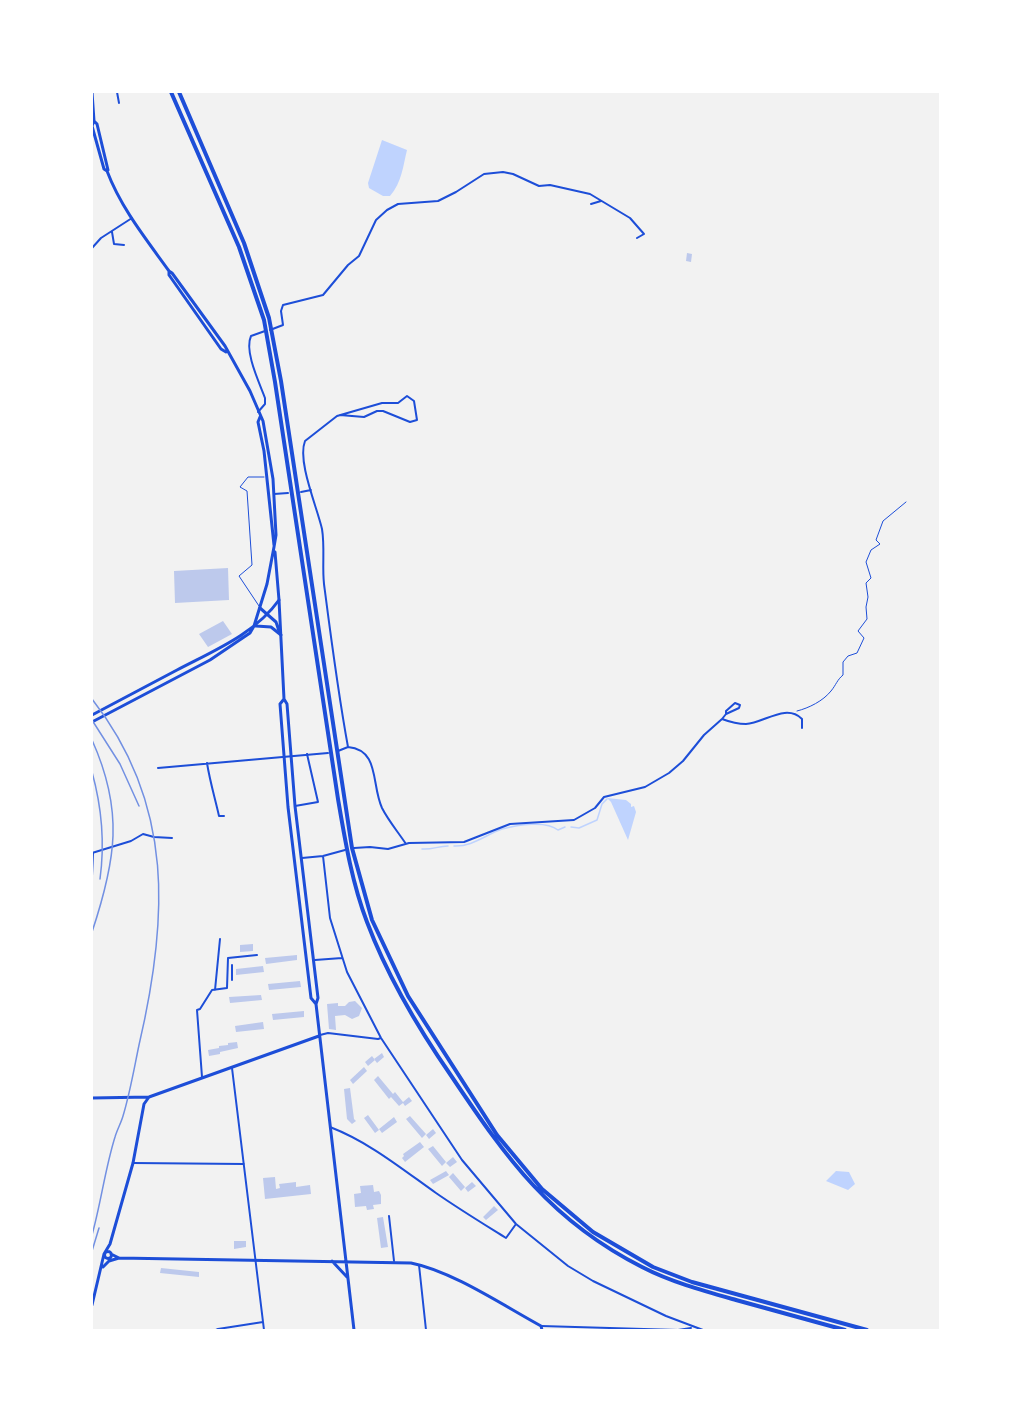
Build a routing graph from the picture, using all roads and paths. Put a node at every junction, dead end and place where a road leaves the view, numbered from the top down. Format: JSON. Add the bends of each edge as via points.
{"nodes":[{"id":1,"x":92,"y":92,"type":"edge"},
{"id":2,"x":117,"y":92,"type":"edge"},
{"id":3,"x":171,"y":92,"type":"edge"},
{"id":4,"x":179,"y":92,"type":"edge"},
{"id":5,"x":119,"y":103,"type":"dead end"},
{"id":6,"x":601,"y":201,"type":"junction"},
{"id":7,"x":591,"y":204,"type":"dead end"},
{"id":8,"x":132,"y":218,"type":"junction"},
{"id":9,"x":112,"y":232,"type":"junction"},
{"id":10,"x":637,"y":238,"type":"dead end"},
{"id":11,"x":124,"y":245,"type":"dead end"},
{"id":12,"x":92,"y":248,"type":"edge"},
{"id":13,"x":259,"y":415,"type":"junction"},
{"id":14,"x":340,"y":415,"type":"junction"},
{"id":15,"x":267,"y":477,"type":"junction"},
{"id":16,"x":311,"y":490,"type":"junction"},
{"id":17,"x":301,"y":492,"type":"dead end"},
{"id":18,"x":288,"y":493,"type":"dead end"},
{"id":19,"x":274,"y":494,"type":"junction"},
{"id":20,"x":906,"y":502,"type":"dead end"},
{"id":21,"x":274,"y":548,"type":"junction"},
{"id":22,"x":279,"y":600,"type":"junction"},
{"id":23,"x":260,"y":608,"type":"junction"},
{"id":24,"x":269,"y":614,"type":"junction"},
{"id":25,"x":254,"y":626,"type":"junction"},
{"id":26,"x":281,"y":635,"type":"junction"},
{"id":27,"x":284,"y":699,"type":"junction"},
{"id":28,"x":726,"y":712,"type":"dead end"},
{"id":29,"x":790,"y":714,"type":"junction"},
{"id":30,"x":92,"y":715,"type":"edge"},
{"id":31,"x":722,"y":719,"type":"junction"},
{"id":32,"x":92,"y":722,"type":"edge"},
{"id":33,"x":801,"y":728,"type":"dead end"},
{"id":34,"x":348,"y":747,"type":"junction"},
{"id":35,"x":337,"y":751,"type":"dead end"},
{"id":36,"x":328,"y":753,"type":"dead end"},
{"id":37,"x":307,"y":754,"type":"junction"},
{"id":38,"x":291,"y":755,"type":"junction"},
{"id":39,"x":284,"y":756,"type":"junction"},
{"id":40,"x":207,"y":764,"type":"junction"},
{"id":41,"x":158,"y":768,"type":"dead end"},
{"id":42,"x":295,"y":807,"type":"junction"},
{"id":43,"x":224,"y":816,"type":"dead end"},
{"id":44,"x":172,"y":838,"type":"dead end"},
{"id":45,"x":406,"y":844,"type":"junction"},
{"id":46,"x":354,"y":848,"type":"dead end"},
{"id":47,"x":345,"y":850,"type":"dead end"},
{"id":48,"x":92,"y":853,"type":"edge"},
{"id":49,"x":323,"y":856,"type":"junction"},
{"id":50,"x":302,"y":858,"type":"junction"},
{"id":51,"x":92,"y":876,"type":"edge"},
{"id":52,"x":220,"y":939,"type":"dead end"},
{"id":53,"x":257,"y":954,"type":"dead end"},
{"id":54,"x":342,"y":957,"type":"junction"},
{"id":55,"x":314,"y":960,"type":"junction"},
{"id":56,"x":232,"y":965,"type":"dead end"},
{"id":57,"x":232,"y":980,"type":"dead end"},
{"id":58,"x":215,"y":990,"type":"junction"},
{"id":59,"x":316,"y":1004,"type":"junction"},
{"id":60,"x":320,"y":1035,"type":"junction"},
{"id":61,"x":381,"y":1038,"type":"junction"},
{"id":62,"x":232,"y":1067,"type":"junction"},
{"id":63,"x":202,"y":1077,"type":"junction"},
{"id":64,"x":149,"y":1097,"type":"junction"},
{"id":65,"x":92,"y":1098,"type":"edge"},
{"id":66,"x":138,"y":1098,"type":"junction"},
{"id":67,"x":144,"y":1104,"type":"junction"},
{"id":68,"x":330,"y":1127,"type":"junction"},
{"id":69,"x":133,"y":1163,"type":"junction"},
{"id":70,"x":245,"y":1164,"type":"junction"},
{"id":71,"x":389,"y":1216,"type":"dead end"},
{"id":72,"x":516,"y":1224,"type":"junction"},
{"id":73,"x":110,"y":1245,"type":"junction"},
{"id":74,"x":104,"y":1254,"type":"junction"},
{"id":75,"x":110,"y":1256,"type":"junction"},
{"id":76,"x":117,"y":1258,"type":"junction"},
{"id":77,"x":256,"y":1260,"type":"junction"},
{"id":78,"x":332,"y":1261,"type":"junction"},
{"id":79,"x":346,"y":1261,"type":"junction"},
{"id":80,"x":393,"y":1261,"type":"junction"},
{"id":81,"x":419,"y":1264,"type":"junction"},
{"id":82,"x":104,"y":1266,"type":"junction"},
{"id":83,"x":348,"y":1278,"type":"junction"},
{"id":84,"x":92,"y":1305,"type":"edge"},
{"id":85,"x":263,"y":1322,"type":"junction"},
{"id":86,"x":542,"y":1328,"type":"edge"},
{"id":87,"x":692,"y":1328,"type":"junction"},
{"id":88,"x":216,"y":1330,"type":"edge"},
{"id":89,"x":264,"y":1330,"type":"edge"},
{"id":90,"x":354,"y":1330,"type":"edge"},
{"id":91,"x":426,"y":1330,"type":"edge"},
{"id":92,"x":640,"y":1330,"type":"edge"},
{"id":93,"x":703,"y":1330,"type":"edge"},
{"id":94,"x":845,"y":1330,"type":"edge"},
{"id":95,"x":867,"y":1330,"type":"edge"}],
"edges":[{"from":1,"to":8,"type":"main road","via":[[93,126],[104,169]]},
{"from":2,"to":5,"type":"street"},
{"from":3,"to":94,"type":"highway","via":[[239,246],[264,320],[347,849],[367,922],[399,994],[494,1140],[540,1194],[591,1238],[676,1282]]},
{"from":4,"to":95,"type":"highway","via":[[244,243],[269,318],[352,848],[372,920],[408,996],[497,1135],[542,1189],[593,1232],[642,1261],[686,1280]]},
{"from":6,"to":7,"type":"street"},
{"from":6,"to":10,"type":"street","via":[[635,223],[644,234]]},
{"from":6,"to":13,"type":"street","via":[[580,190],[539,186],[503,172],[484,174],[438,201],[398,204],[381,215],[359,256],[323,295],[283,305],[280,328],[251,336],[250,352],[265,401]]},
{"from":8,"to":9,"type":"street"},
{"from":8,"to":13,"type":"main road","via":[[226,351]]},
{"from":9,"to":11,"type":"street","via":[[114,244]]},
{"from":9,"to":12,"type":"street"},
{"from":13,"to":15,"type":"main road"},
{"from":13,"to":19,"type":"main road","via":[[269,451]]},
{"from":14,"to":14,"type":"street","via":[[364,417],[383,411],[410,422],[417,420],[414,401],[407,396],[398,403],[382,403]]},
{"from":14,"to":16,"type":"street","via":[[303,445]]},
{"from":15,"to":21,"type":"main road"},
{"from":15,"to":23,"type":"lane","via":[[248,477],[240,487],[247,491],[252,565],[239,576]]},
{"from":16,"to":17,"type":"street"},
{"from":16,"to":34,"type":"street","via":[[322,531],[324,583]]},
{"from":18,"to":19,"type":"street"},
{"from":19,"to":21,"type":"main road"},
{"from":20,"to":29,"type":"path","via":[[883,521],[876,540],[880,544],[871,550],[866,562],[871,578],[866,583],[867,619],[858,631],[864,638],[861,648],[848,656],[843,675],[831,692],[813,706]]},
{"from":21,"to":22,"type":"main road"},
{"from":21,"to":23,"type":"main road"},
{"from":22,"to":24,"type":"main road"},
{"from":22,"to":26,"type":"main road"},
{"from":23,"to":24,"type":"main road"},
{"from":23,"to":25,"type":"main road"},
{"from":24,"to":25,"type":"main road"},
{"from":24,"to":26,"type":"main road"},
{"from":25,"to":26,"type":"main road","via":[[271,627]]},
{"from":25,"to":30,"type":"main road"},
{"from":25,"to":32,"type":"main road","via":[[244,639],[223,653]]},
{"from":26,"to":27,"type":"main road"},
{"from":27,"to":38,"type":"main road"},
{"from":27,"to":39,"type":"main road","via":[[280,704]]},
{"from":28,"to":31,"type":"street"},
{"from":29,"to":31,"type":"street","via":[[749,724]]},
{"from":29,"to":33,"type":"street","via":[[800,717]]},
{"from":31,"to":45,"type":"street","via":[[669,773],[645,787],[604,797],[595,808],[574,820],[510,824],[464,842]]},
{"from":34,"to":35,"type":"street"},
{"from":34,"to":45,"type":"street","via":[[363,751],[370,759],[382,807]]},
{"from":36,"to":37,"type":"street"},
{"from":37,"to":38,"type":"street"},
{"from":37,"to":42,"type":"street","via":[[318,802]]},
{"from":38,"to":39,"type":"street"},
{"from":38,"to":42,"type":"main road"},
{"from":39,"to":40,"type":"street"},
{"from":39,"to":59,"type":"main road","via":[[311,998]]},
{"from":40,"to":41,"type":"street"},
{"from":40,"to":43,"type":"street","via":[[219,816]]},
{"from":42,"to":50,"type":"main road"},
{"from":44,"to":48,"type":"street","via":[[142,834]]},
{"from":45,"to":46,"type":"street","via":[[388,849]]},
{"from":47,"to":49,"type":"street"},
{"from":48,"to":51,"type":"street"},
{"from":49,"to":50,"type":"street"},
{"from":49,"to":54,"type":"street","via":[[330,918]]},
{"from":50,"to":55,"type":"main road"},
{"from":52,"to":58,"type":"street"},
{"from":53,"to":58,"type":"street","via":[[228,958],[227,988]]},
{"from":54,"to":55,"type":"street"},
{"from":54,"to":61,"type":"street"},
{"from":55,"to":59,"type":"main road"},
{"from":56,"to":57,"type":"street"},
{"from":58,"to":63,"type":"street","via":[[197,1010]]},
{"from":59,"to":60,"type":"main road"},
{"from":60,"to":61,"type":"street"},
{"from":60,"to":62,"type":"main road"},
{"from":60,"to":68,"type":"main road"},
{"from":61,"to":72,"type":"street","via":[[462,1160]]},
{"from":62,"to":63,"type":"main road"},
{"from":62,"to":70,"type":"street"},
{"from":63,"to":64,"type":"main road"},
{"from":64,"to":66,"type":"main road"},
{"from":64,"to":67,"type":"main road"},
{"from":65,"to":66,"type":"main road"},
{"from":66,"to":67,"type":"main road"},
{"from":67,"to":69,"type":"main road"},
{"from":68,"to":72,"type":"street","via":[[373,1149],[506,1238]]},
{"from":68,"to":79,"type":"main road"},
{"from":69,"to":70,"type":"street"},
{"from":69,"to":73,"type":"main road"},
{"from":70,"to":77,"type":"street"},
{"from":71,"to":80,"type":"street"},
{"from":72,"to":87,"type":"street","via":[[558,1259],[593,1281]]},
{"from":73,"to":74,"type":"main road"},
{"from":73,"to":75,"type":"main road"},
{"from":73,"to":76,"type":"main road"},
{"from":74,"to":75,"type":"main road"},
{"from":74,"to":82,"type":"main road"},
{"from":75,"to":76,"type":"main road"},
{"from":75,"to":82,"type":"main road"},
{"from":76,"to":77,"type":"main road"},
{"from":76,"to":82,"type":"main road"},
{"from":77,"to":78,"type":"main road"},
{"from":77,"to":85,"type":"street"},
{"from":78,"to":79,"type":"main road"},
{"from":78,"to":83,"type":"main road"},
{"from":79,"to":80,"type":"main road"},
{"from":79,"to":83,"type":"main road"},
{"from":80,"to":81,"type":"main road"},
{"from":81,"to":86,"type":"main road","via":[[449,1276]]},
{"from":81,"to":91,"type":"street"},
{"from":82,"to":84,"type":"main road"},
{"from":83,"to":90,"type":"main road"},
{"from":85,"to":88,"type":"street"},
{"from":85,"to":89,"type":"street"},
{"from":86,"to":92,"type":"street"},
{"from":87,"to":92,"type":"street"},
{"from":87,"to":93,"type":"street"}]}
